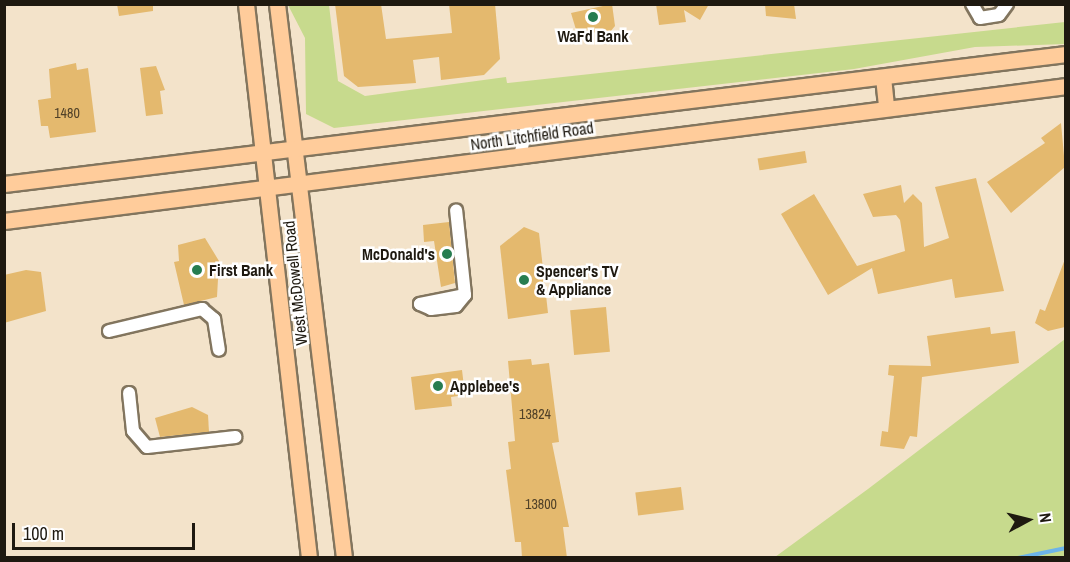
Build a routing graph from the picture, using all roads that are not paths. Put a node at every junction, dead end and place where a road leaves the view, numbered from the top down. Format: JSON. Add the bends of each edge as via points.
{"nodes":[{"id":1,"x":246,"y":4,"type":"edge"},
{"id":2,"x":277,"y":4,"type":"edge"},
{"id":3,"x":972,"y":4,"type":"edge"},
{"id":4,"x":1007,"y":4,"type":"edge"},
{"id":5,"x":1065,"y":54,"type":"edge"},
{"id":6,"x":883,"y":77,"type":"junction"},
{"id":7,"x":1065,"y":86,"type":"edge"},
{"id":8,"x":886,"y":107,"type":"junction"},
{"id":9,"x":528,"y":120,"type":"junction"},
{"id":10,"x":296,"y":148,"type":"junction"},
{"id":11,"x":263,"y":152,"type":"junction"},
{"id":12,"x":520,"y":156,"type":"junction"},
{"id":13,"x":4,"y":184,"type":"edge"},
{"id":14,"x":302,"y":185,"type":"junction"},
{"id":15,"x":267,"y":190,"type":"junction"},
{"id":16,"x":456,"y":210,"type":"dead end"},
{"id":17,"x":4,"y":221,"type":"edge"},
{"id":18,"x":420,"y":304,"type":"dead end"},
{"id":19,"x":109,"y":331,"type":"dead end"},
{"id":20,"x":219,"y":350,"type":"dead end"},
{"id":21,"x":129,"y":393,"type":"dead end"},
{"id":22,"x":235,"y":437,"type":"dead end"},
{"id":23,"x":309,"y":558,"type":"edge"},
{"id":24,"x":344,"y":558,"type":"edge"}],
"edges":[{"from":1,"to":11,"type":"main road","name":"West McDowell Road"},
{"from":2,"to":10,"type":"main road","name":"West McDowell Road"},
{"from":3,"to":4,"type":"lane","via":[[980,18],[999,15]]},
{"from":5,"to":6,"type":"main road","name":"North Litchfield Road"},
{"from":6,"to":8,"type":"main road"},
{"from":6,"to":9,"type":"main road","name":"North Litchfield Road"},
{"from":7,"to":8,"type":"main road","name":"North Litchfield Road"},
{"from":8,"to":12,"type":"main road","name":"North Litchfield Road"},
{"from":9,"to":10,"type":"main road","name":"North Litchfield Road"},
{"from":9,"to":12,"type":"lane"},
{"from":10,"to":11,"type":"main road","name":"North Litchfield Road"},
{"from":10,"to":14,"type":"main road","name":"West McDowell Road"},
{"from":11,"to":13,"type":"main road","name":"North Litchfield Road"},
{"from":11,"to":15,"type":"main road","name":"West McDowell Road"},
{"from":12,"to":14,"type":"main road","name":"North Litchfield Road"},
{"from":14,"to":15,"type":"main road","name":"North Litchfield Road"},
{"from":14,"to":24,"type":"main road","name":"West McDowell Road"},
{"from":15,"to":17,"type":"main road","name":"North Litchfield Road"},
{"from":15,"to":23,"type":"main road","name":"West McDowell Road"},
{"from":16,"to":18,"type":"lane","via":[[465,295]]},
{"from":19,"to":20,"type":"lane","via":[[146,327],[202,309],[214,319]]},
{"from":21,"to":22,"type":"lane","via":[[133,431],[147,447]]}]}
